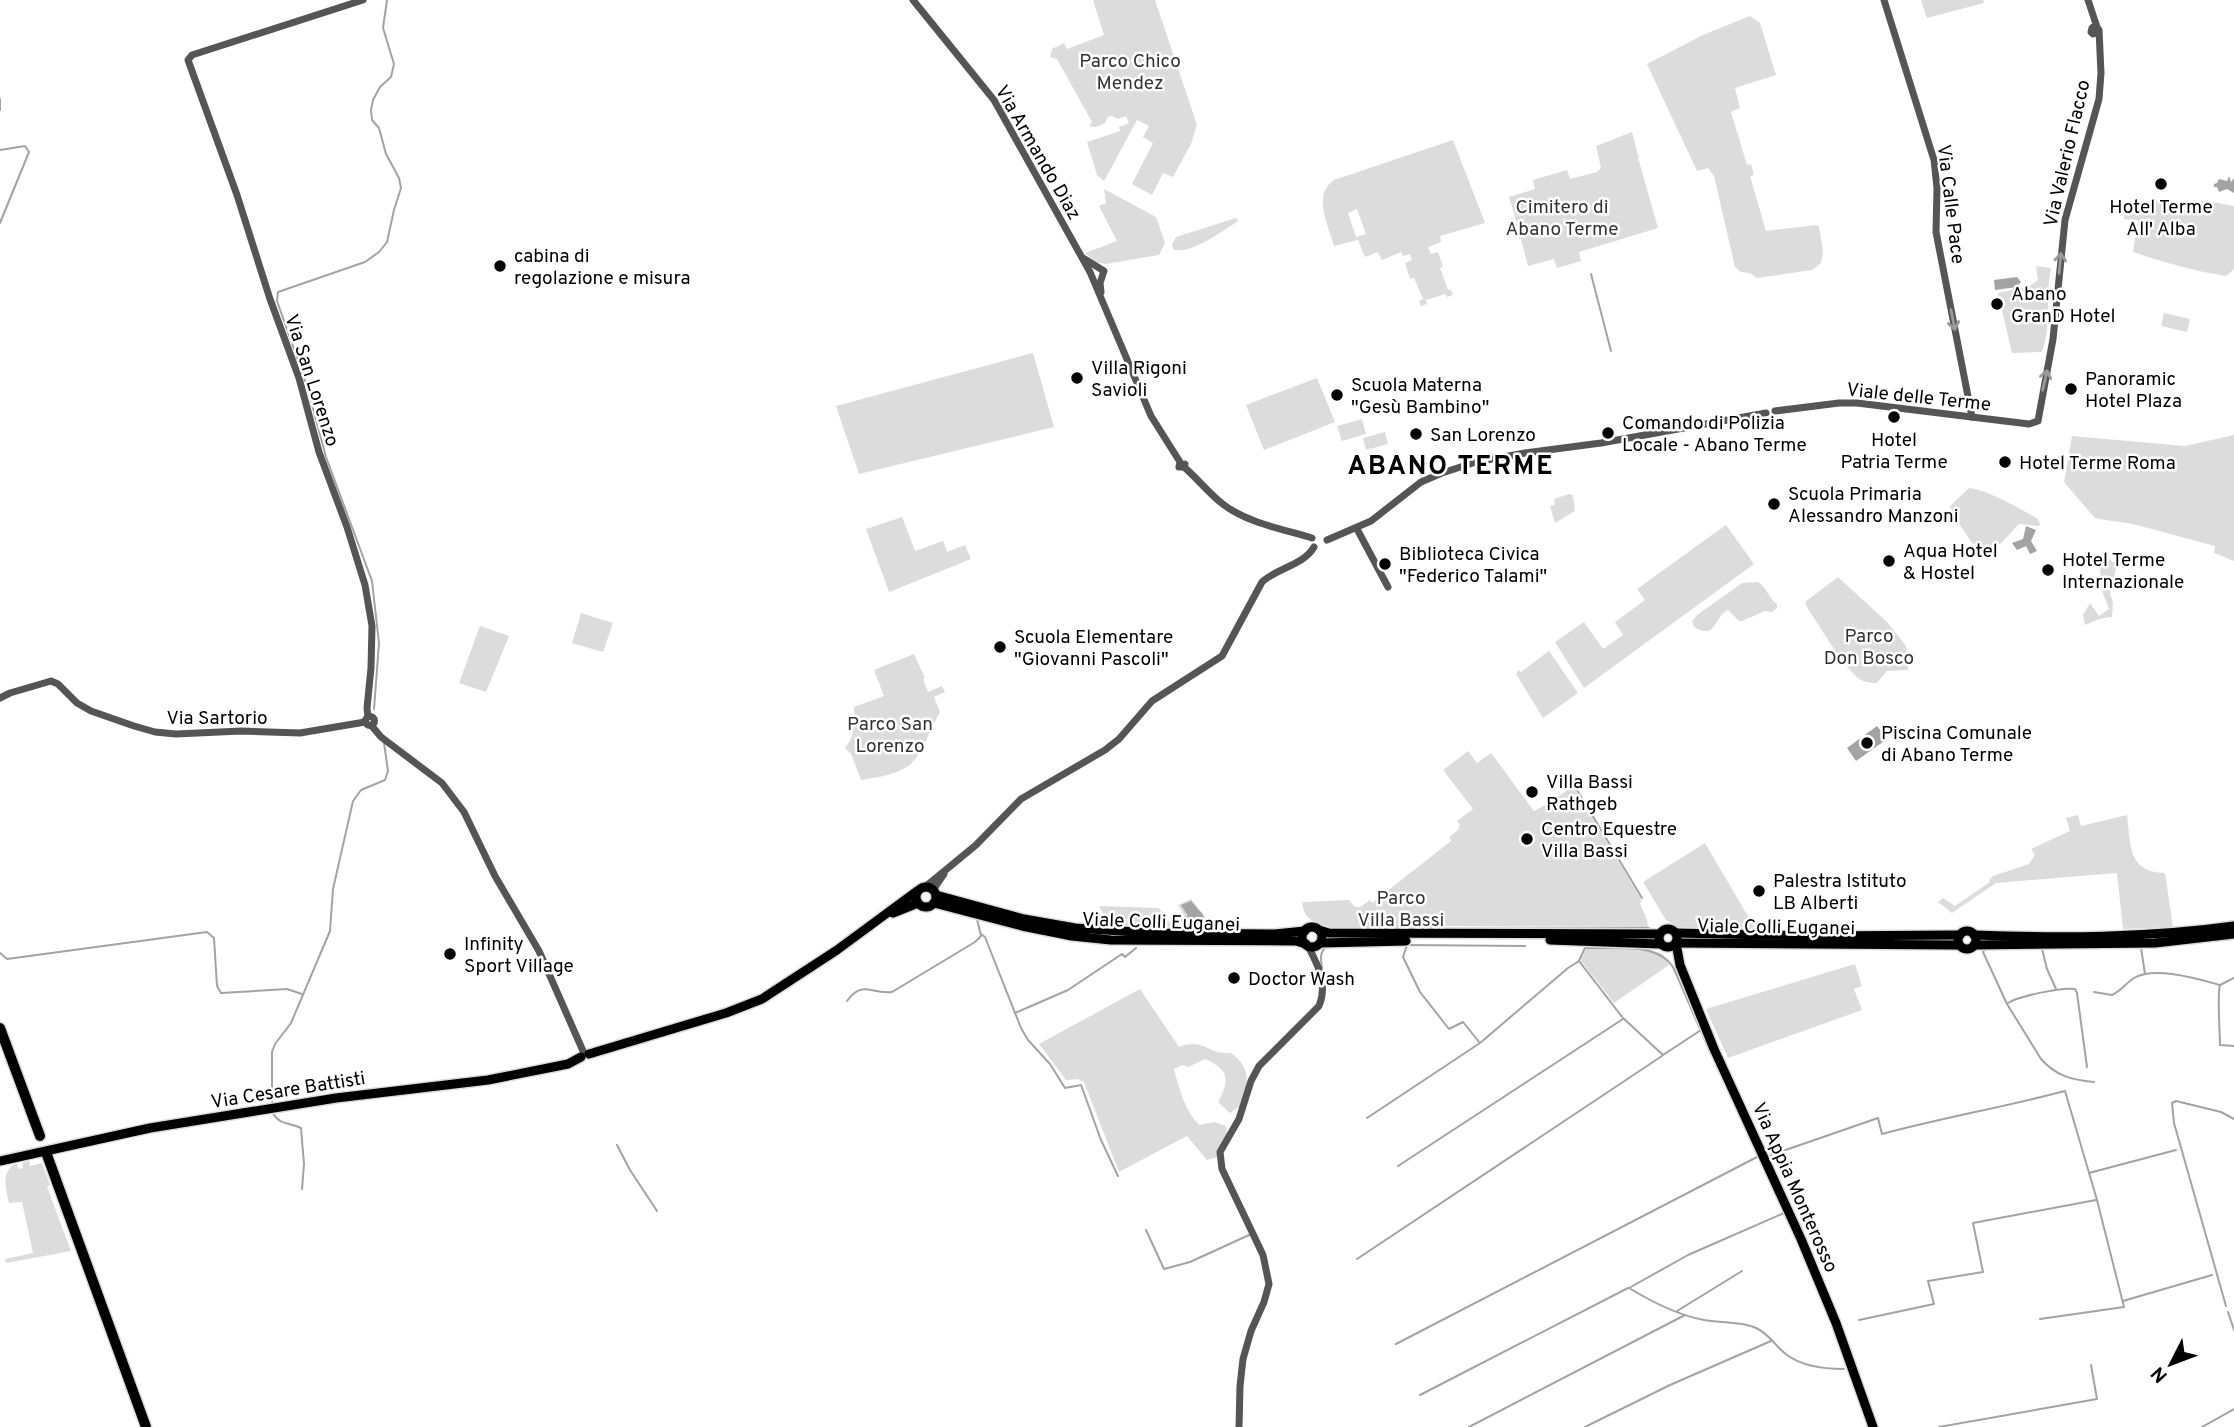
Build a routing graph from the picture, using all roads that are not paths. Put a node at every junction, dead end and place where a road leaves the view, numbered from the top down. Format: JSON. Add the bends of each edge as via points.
{"nodes":[{"id":1,"x":363,"y":0,"type":"edge"},
{"id":2,"x":913,"y":0,"type":"edge"},
{"id":3,"x":1884,"y":0,"type":"edge"},
{"id":4,"x":2088,"y":0,"type":"edge"},
{"id":5,"x":1093,"y":272,"type":"junction"},
{"id":6,"x":1101,"y":279,"type":"junction"},
{"id":7,"x":1101,"y":296,"type":"junction"},
{"id":8,"x":1972,"y":417,"type":"junction"},
{"id":9,"x":2018,"y":423,"type":"joint"},
{"id":10,"x":1357,"y":529,"type":"junction"},
{"id":11,"x":1312,"y":538,"type":"junction"},
{"id":12,"x":1327,"y":540,"type":"junction"},
{"id":13,"x":1314,"y":547,"type":"junction"},
{"id":14,"x":1388,"y":587,"type":"dead end"},
{"id":15,"x":0,"y":698,"type":"edge"},
{"id":16,"x":368,"y":721,"type":"junction"},
{"id":17,"x":929,"y":893,"type":"junction"},
{"id":18,"x":918,"y":903,"type":"junction"},
{"id":19,"x":882,"y":919,"type":"junction"},
{"id":20,"x":2234,"y":926,"type":"edge"},
{"id":21,"x":1319,"y":930,"type":"junction"},
{"id":22,"x":1305,"y":931,"type":"junction"},
{"id":23,"x":2234,"y":934,"type":"edge"},
{"id":24,"x":1960,"y":940,"type":"junction"},
{"id":25,"x":1974,"y":940,"type":"junction"},
{"id":26,"x":1669,"y":941,"type":"junction"},
{"id":27,"x":1320,"y":943,"type":"junction"},
{"id":28,"x":1307,"y":945,"type":"junction"},
{"id":29,"x":1317,"y":962,"type":"junction"},
{"id":30,"x":0,"y":1028,"type":"edge"},
{"id":31,"x":584,"y":1054,"type":"junction"},
{"id":32,"x":40,"y":1136,"type":"dead end"},
{"id":33,"x":47,"y":1155,"type":"dead end"},
{"id":34,"x":0,"y":1161,"type":"edge"},
{"id":35,"x":146,"y":1427,"type":"edge"},
{"id":36,"x":1240,"y":1427,"type":"edge"},
{"id":37,"x":1872,"y":1427,"type":"edge"}],
"edges":[{"from":1,"to":16,"type":"street","name":"Via San Lorenzo","via":[[188,60],[299,378],[365,586],[372,626]]},
{"from":2,"to":5,"type":"street","name":"Via Armando Diaz","via":[[994,100]]},
{"from":3,"to":8,"type":"street","name":"Via Calle Pace","one_way":true,"via":[[1934,160],[1936,232]]},
{"from":9,"to":4,"type":"street","name":"Via Valerio Flacco","one_way":true,"via":[[2038,421],[2053,340],[2065,220],[2099,99],[2098,30]]},
{"from":5,"to":6,"type":"street","via":[[1097,281]]},
{"from":5,"to":6,"type":"street","via":[[1101,267]]},
{"from":5,"to":7,"type":"street","name":"Via Armando Diaz"},
{"from":6,"to":7,"type":"street","name":"Via Armando Diaz"},
{"from":7,"to":11,"type":"street","name":"Via Armando Diaz","via":[[1152,416],[1182,464],[1232,510]]},
{"from":8,"to":9,"type":"street","name":"Viale delle Terme"},
{"from":8,"to":10,"type":"street","name":"Viale delle Terme","via":[[1839,403],[1496,457],[1421,482]]},
{"from":10,"to":12,"type":"street","name":"Viale delle Terme"},
{"from":10,"to":14,"type":"street"},
{"from":11,"to":12,"type":"street"},
{"from":11,"to":13,"type":"street"},
{"from":12,"to":13,"type":"street"},
{"from":13,"to":17,"type":"street","name":"Via Cesare Battisti","via":[[1262,582],[1222,656],[1152,701],[1105,750],[1021,799],[976,845],[934,877]]},
{"from":15,"to":16,"type":"street","name":"Via Sartorio","via":[[51,681],[91,711],[155,732],[176,734],[300,733]]},
{"from":16,"to":31,"type":"street","via":[[381,737],[442,783],[464,812],[538,951]]},
{"from":17,"to":18,"type":"main road","via":[[916,898]]},
{"from":17,"to":18,"type":"main road","name":"Via Cesare Battisti","via":[[926,907]]},
{"from":17,"to":19,"type":"main road","name":"Via Cesare Battisti","via":[[905,899]]},
{"from":17,"to":22,"type":"main road","name":"Viale Colli Euganei","via":[[1075,928],[1152,933]]},
{"from":17,"to":28,"type":"main road","name":"Viale Colli Euganei","via":[[1022,926],[1072,936],[1296,941]]},
{"from":18,"to":19,"type":"main road","name":"Via Cesare Battisti"},
{"from":19,"to":31,"type":"main road","name":"Via Cesare Battisti","via":[[762,999]]},
{"from":20,"to":25,"type":"main road","name":"Viale Colli Euganei","via":[[2120,936]]},
{"from":21,"to":22,"type":"main road","name":"Viale Colli Euganei"},
{"from":21,"to":26,"type":"main road","name":"Viale Colli Euganei"},
{"from":21,"to":27,"type":"main road"},
{"from":22,"to":28,"type":"main road"},
{"from":23,"to":25,"type":"main road","name":"Viale Colli Euganei","via":[[2155,943]]},
{"from":24,"to":25,"type":"main road","name":"Viale Colli Euganei","via":[[1966,932]]},
{"from":24,"to":25,"type":"main road","name":"Viale Colli Euganei","via":[[1966,949]]},
{"from":24,"to":26,"type":"main road","name":"Viale Colli Euganei"},
{"from":26,"to":27,"type":"main road","name":"Viale Colli Euganei"},
{"from":26,"to":37,"type":"main road","name":"Via Appia Monterosso","via":[[1801,1239]]},
{"from":27,"to":28,"type":"main road","name":"Viale Colli Euganei"},
{"from":27,"to":29,"type":"street"},
{"from":28,"to":29,"type":"street"},
{"from":29,"to":36,"type":"street","via":[[1323,997],[1319,1006],[1259,1066],[1239,1119],[1220,1152],[1222,1170],[1263,1255],[1269,1284],[1246,1346],[1240,1378]]},
{"from":30,"to":32,"type":"highway"},
{"from":31,"to":34,"type":"main road","name":"Via Cesare Battisti","via":[[568,1064],[488,1080],[150,1128]]},
{"from":33,"to":35,"type":"highway"}]}
